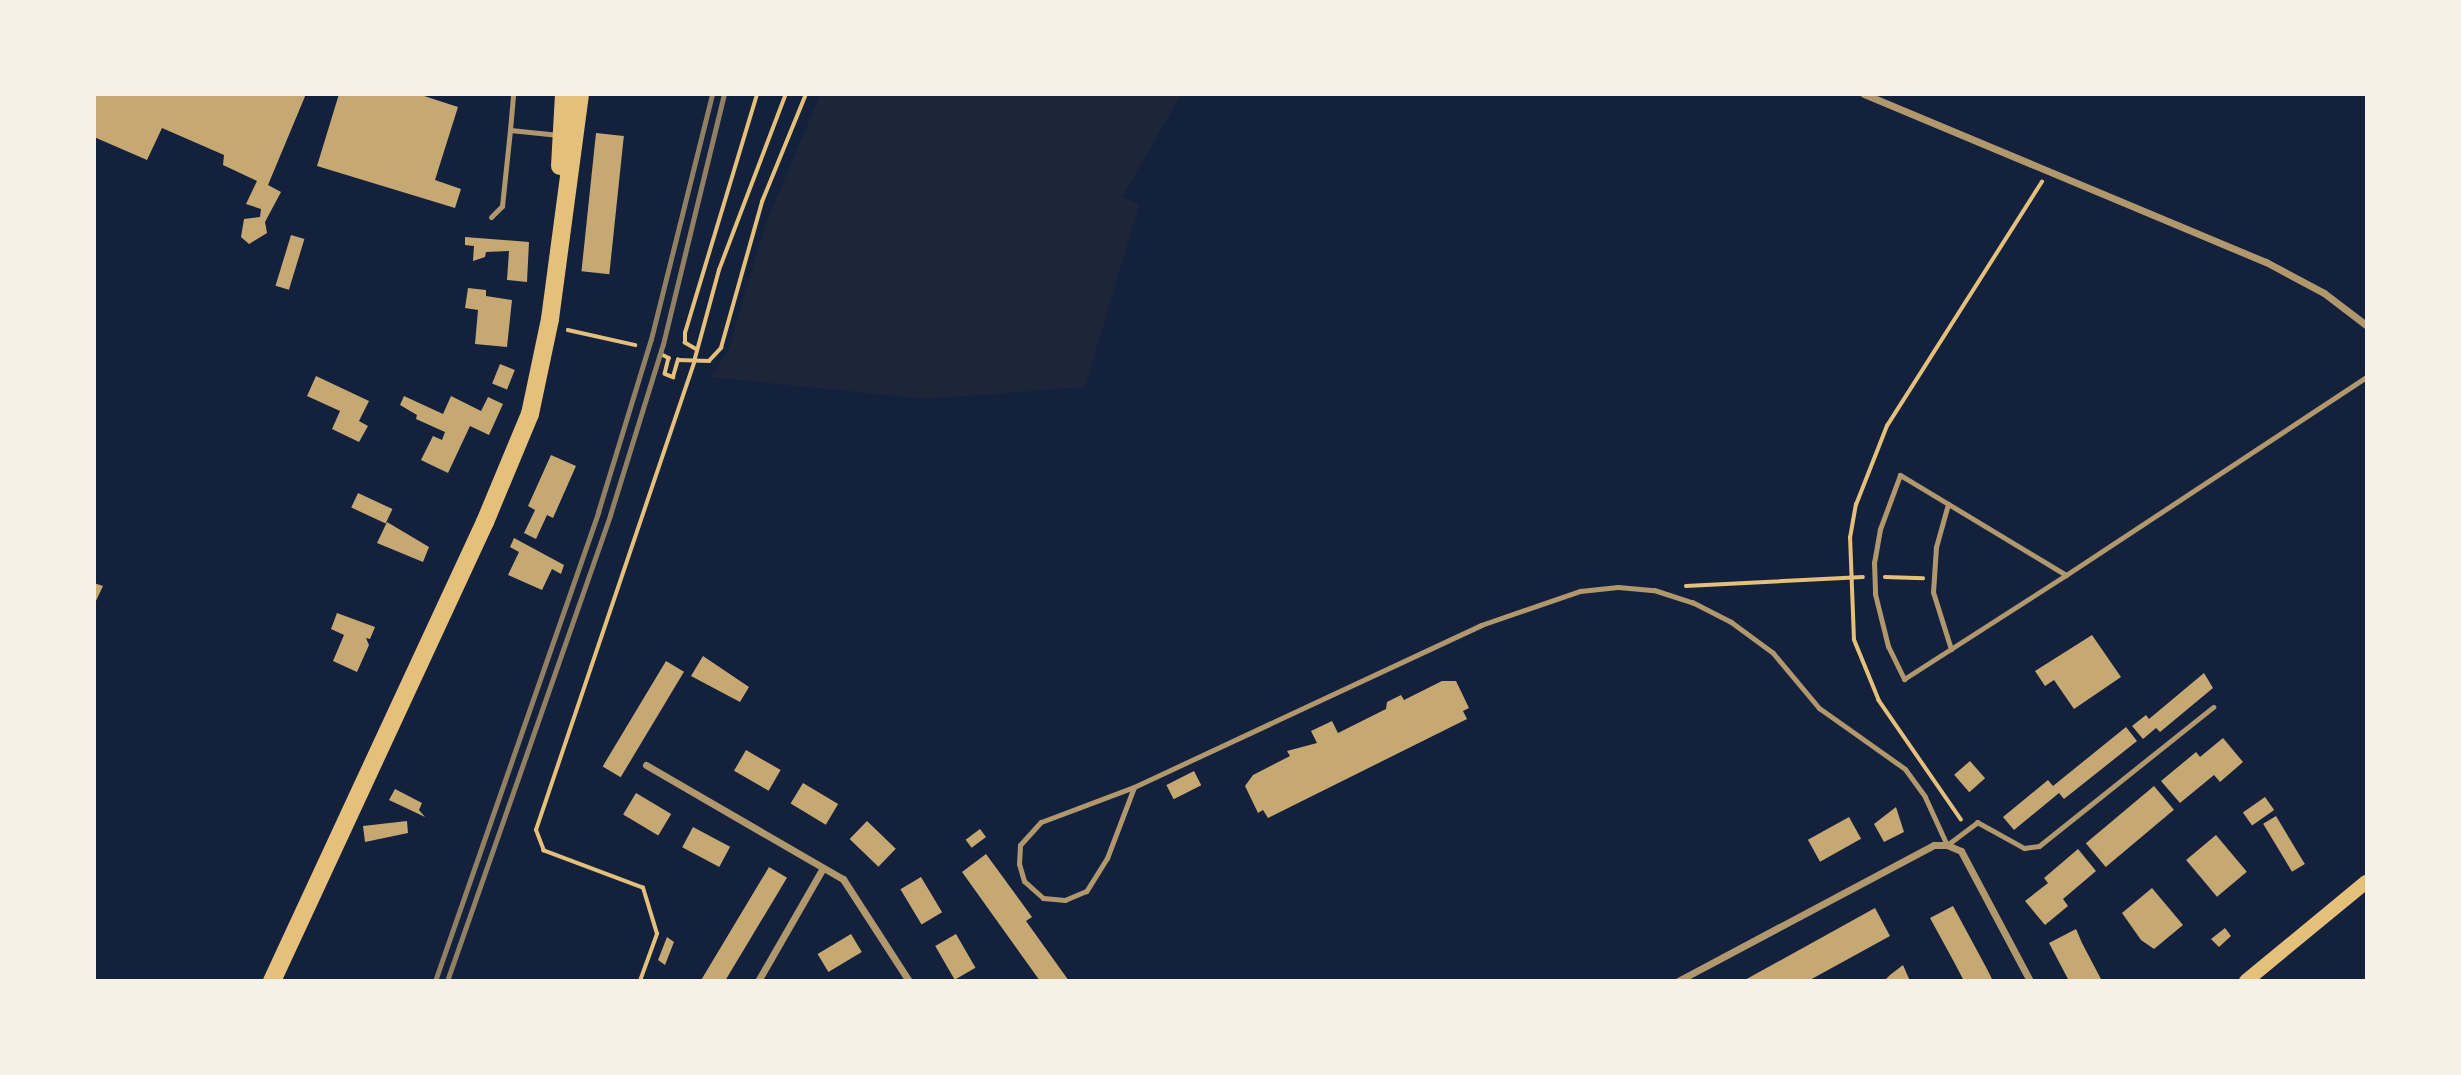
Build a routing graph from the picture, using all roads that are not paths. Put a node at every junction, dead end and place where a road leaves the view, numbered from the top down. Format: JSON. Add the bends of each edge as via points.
{"nodes":[{"id":1,"x":513,"y":94,"type":"edge"},
{"id":2,"x":564,"y":94,"type":"edge"},
{"id":3,"x":580,"y":94,"type":"edge"},
{"id":4,"x":1864,"y":94,"type":"edge"},
{"id":5,"x":510,"y":130,"type":"junction"},
{"id":6,"x":562,"y":135,"type":"junction"},
{"id":7,"x":491,"y":217,"type":"dead end"},
{"id":8,"x":549,"y":323,"type":"junction"},
{"id":9,"x":2367,"y":325,"type":"edge"},
{"id":10,"x":2367,"y":377,"type":"edge"},
{"id":11,"x":1948,"y":504,"type":"junction"},
{"id":12,"x":2066,"y":575,"type":"junction"},
{"id":13,"x":1951,"y":649,"type":"junction"},
{"id":14,"x":2213,"y":707,"type":"dead end"},
{"id":15,"x":646,"y":765,"type":"dead end"},
{"id":16,"x":1134,"y":787,"type":"junction"},
{"id":17,"x":1947,"y":845,"type":"junction"},
{"id":18,"x":823,"y":868,"type":"junction"},
{"id":19,"x":2367,"y":882,"type":"edge"},
{"id":20,"x":272,"y":981,"type":"edge"},
{"id":21,"x":758,"y":981,"type":"edge"},
{"id":22,"x":909,"y":981,"type":"edge"},
{"id":23,"x":1678,"y":981,"type":"edge"},
{"id":24,"x":2029,"y":981,"type":"edge"},
{"id":25,"x":2246,"y":981,"type":"edge"}],
"edges":[{"from":1,"to":5,"type":"lane"},
{"from":2,"to":6,"type":"main road"},
{"from":3,"to":8,"type":"main road"},
{"from":4,"to":9,"type":"street","via":[[2266,262],[2324,293]]},
{"from":5,"to":6,"type":"lane"},
{"from":5,"to":7,"type":"lane","via":[[502,206]]},
{"from":6,"to":8,"type":"main road"},
{"from":8,"to":20,"type":"main road","via":[[530,414],[485,522]]},
{"from":10,"to":12,"type":"lane"},
{"from":11,"to":12,"type":"lane"},
{"from":11,"to":13,"type":"lane","via":[[1933,578],[1941,626]]},
{"from":11,"to":13,"type":"lane","via":[[1900,475],[1880,529],[1874,577],[1888,646],[1904,679]]},
{"from":12,"to":13,"type":"lane"},
{"from":14,"to":17,"type":"lane","via":[[2039,846],[2024,848],[1977,822]]},
{"from":15,"to":18,"type":"street"},
{"from":16,"to":16,"type":"lane","via":[[1107,858],[1086,891],[1065,900],[1043,898],[1024,881],[1020,845],[1030,830]]},
{"from":16,"to":17,"type":"lane","via":[[1481,625],[1580,591],[1654,590],[1731,622],[1773,653],[1819,708],[1905,769]]},
{"from":17,"to":23,"type":"street","via":[[1934,845]]},
{"from":17,"to":24,"type":"street","via":[[1961,851]]},
{"from":18,"to":21,"type":"street"},
{"from":18,"to":22,"type":"street","via":[[843,879]]},
{"from":19,"to":25,"type":"main road"}]}
